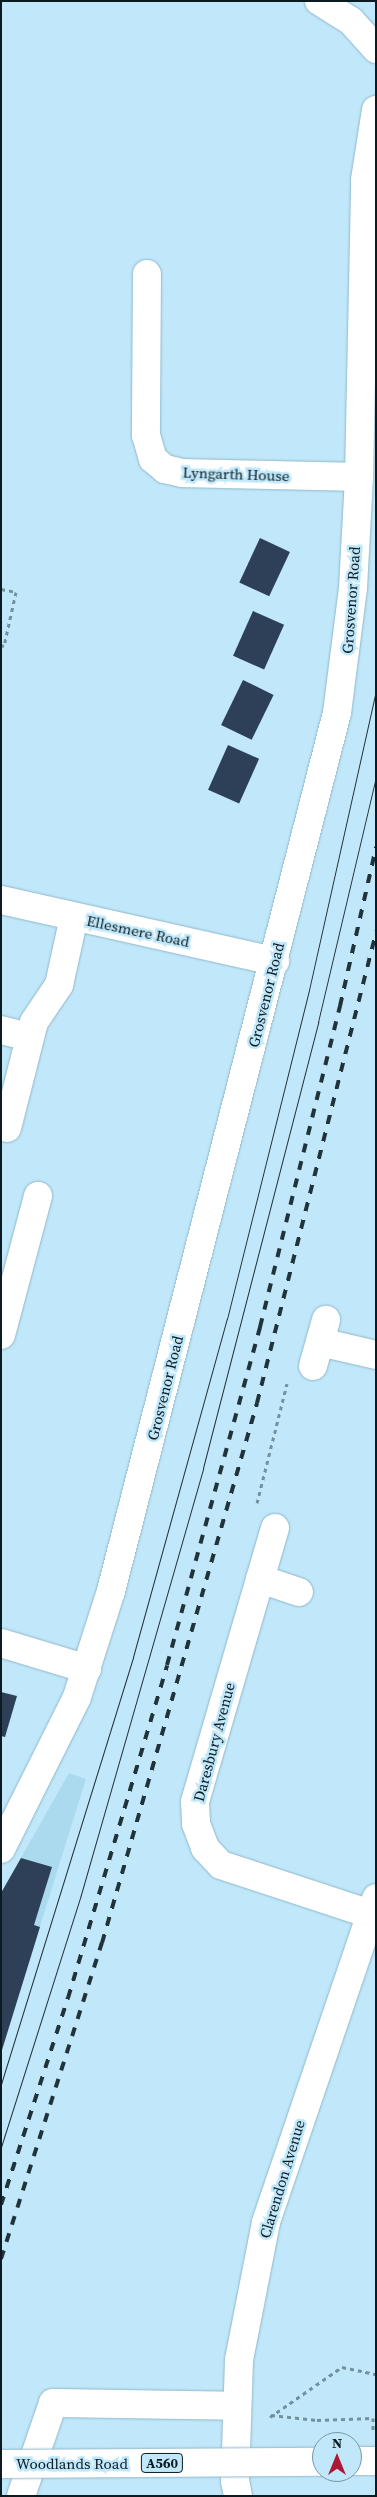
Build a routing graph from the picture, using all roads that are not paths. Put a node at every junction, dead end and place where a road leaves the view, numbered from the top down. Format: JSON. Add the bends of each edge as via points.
{"nodes":[{"id":1,"x":319,"y":1,"type":"edge"},
{"id":2,"x":347,"y":11,"type":"edge"},
{"id":3,"x":376,"y":49,"type":"edge"},
{"id":4,"x":376,"y":110,"type":"edge"},
{"id":5,"x":147,"y":274,"type":"dead end"},
{"id":6,"x":369,"y":355,"type":"edge"},
{"id":7,"x":359,"y":477,"type":"junction"},
{"id":8,"x":1,"y":900,"type":"edge"},
{"id":9,"x":74,"y":917,"type":"junction"},
{"id":10,"x":275,"y":961,"type":"junction"},
{"id":11,"x":1,"y":1030,"type":"edge"},
{"id":12,"x":29,"y":1036,"type":"junction"},
{"id":13,"x":7,"y":1128,"type":"dead end"},
{"id":14,"x":38,"y":1196,"type":"dead end"},
{"id":15,"x":1,"y":1335,"type":"edge"},
{"id":16,"x":319,"y":1343,"type":"road end"},
{"id":17,"x":376,"y":1355,"type":"edge"},
{"id":18,"x":275,"y":1528,"type":"road end"},
{"id":19,"x":260,"y":1579,"type":"junction"},
{"id":20,"x":299,"y":1592,"type":"dead end"},
{"id":21,"x":1,"y":1643,"type":"edge"},
{"id":22,"x":87,"y":1669,"type":"junction"},
{"id":23,"x":1,"y":1849,"type":"edge"},
{"id":24,"x":371,"y":1921,"type":"edge"},
{"id":25,"x":237,"y":2406,"type":"junction"},
{"id":26,"x":312,"y":2462,"type":"edge"},
{"id":27,"x":1,"y":2464,"type":"edge"},
{"id":28,"x":21,"y":2496,"type":"edge"},
{"id":29,"x":238,"y":2496,"type":"edge"}],
"edges":[{"from":1,"to":2,"type":"main road"},
{"from":2,"to":3,"type":"main road"},
{"from":4,"to":6,"type":"main road","name":"Grosvenor Road","via":[[366,180]]},
{"from":5,"to":7,"type":"main road","name":"Lyngarth House","via":[[146,435],[153,459],[165,469],[182,473]]},
{"from":6,"to":7,"type":"main road","name":"Grosvenor Road"},
{"from":7,"to":10,"type":"main road","name":"Grosvenor Road","via":[[350,631],[342,689]]},
{"from":8,"to":9,"type":"main road","name":"Ellesmere Road"},
{"from":9,"to":10,"type":"main road","name":"Ellesmere Road"},
{"from":9,"to":12,"type":"main road","via":[[59,985],[40,1009]]},
{"from":10,"to":22,"type":"main road","name":"Grosvenor Road","via":[[136,1500]]},
{"from":11,"to":12,"type":"main road"},
{"from":12,"to":13,"type":"main road"},
{"from":14,"to":15,"type":"main road"},
{"from":16,"to":17,"type":"main road"},
{"from":18,"to":19,"type":"main road","name":"Daresbury Avenue"},
{"from":19,"to":20,"type":"main road"},
{"from":19,"to":24,"type":"main road","name":"Daresbury Avenue","via":[[195,1802],[196,1824],[205,1848],[222,1865]]},
{"from":21,"to":22,"type":"main road"},
{"from":22,"to":23,"type":"main road","name":"Grosvenor Road","via":[[67,1720]]},
{"from":24,"to":25,"type":"main road","name":"Clarendon Avenue","via":[[266,2222],[239,2360]]},
{"from":25,"to":28,"type":"main road","via":[[53,2403]]},
{"from":25,"to":29,"type":"main road","name":"Clarendon Avenue"},
{"from":26,"to":27,"type":"main road","name":"Woodlands Road","number":"A560","bridge":true}]}
